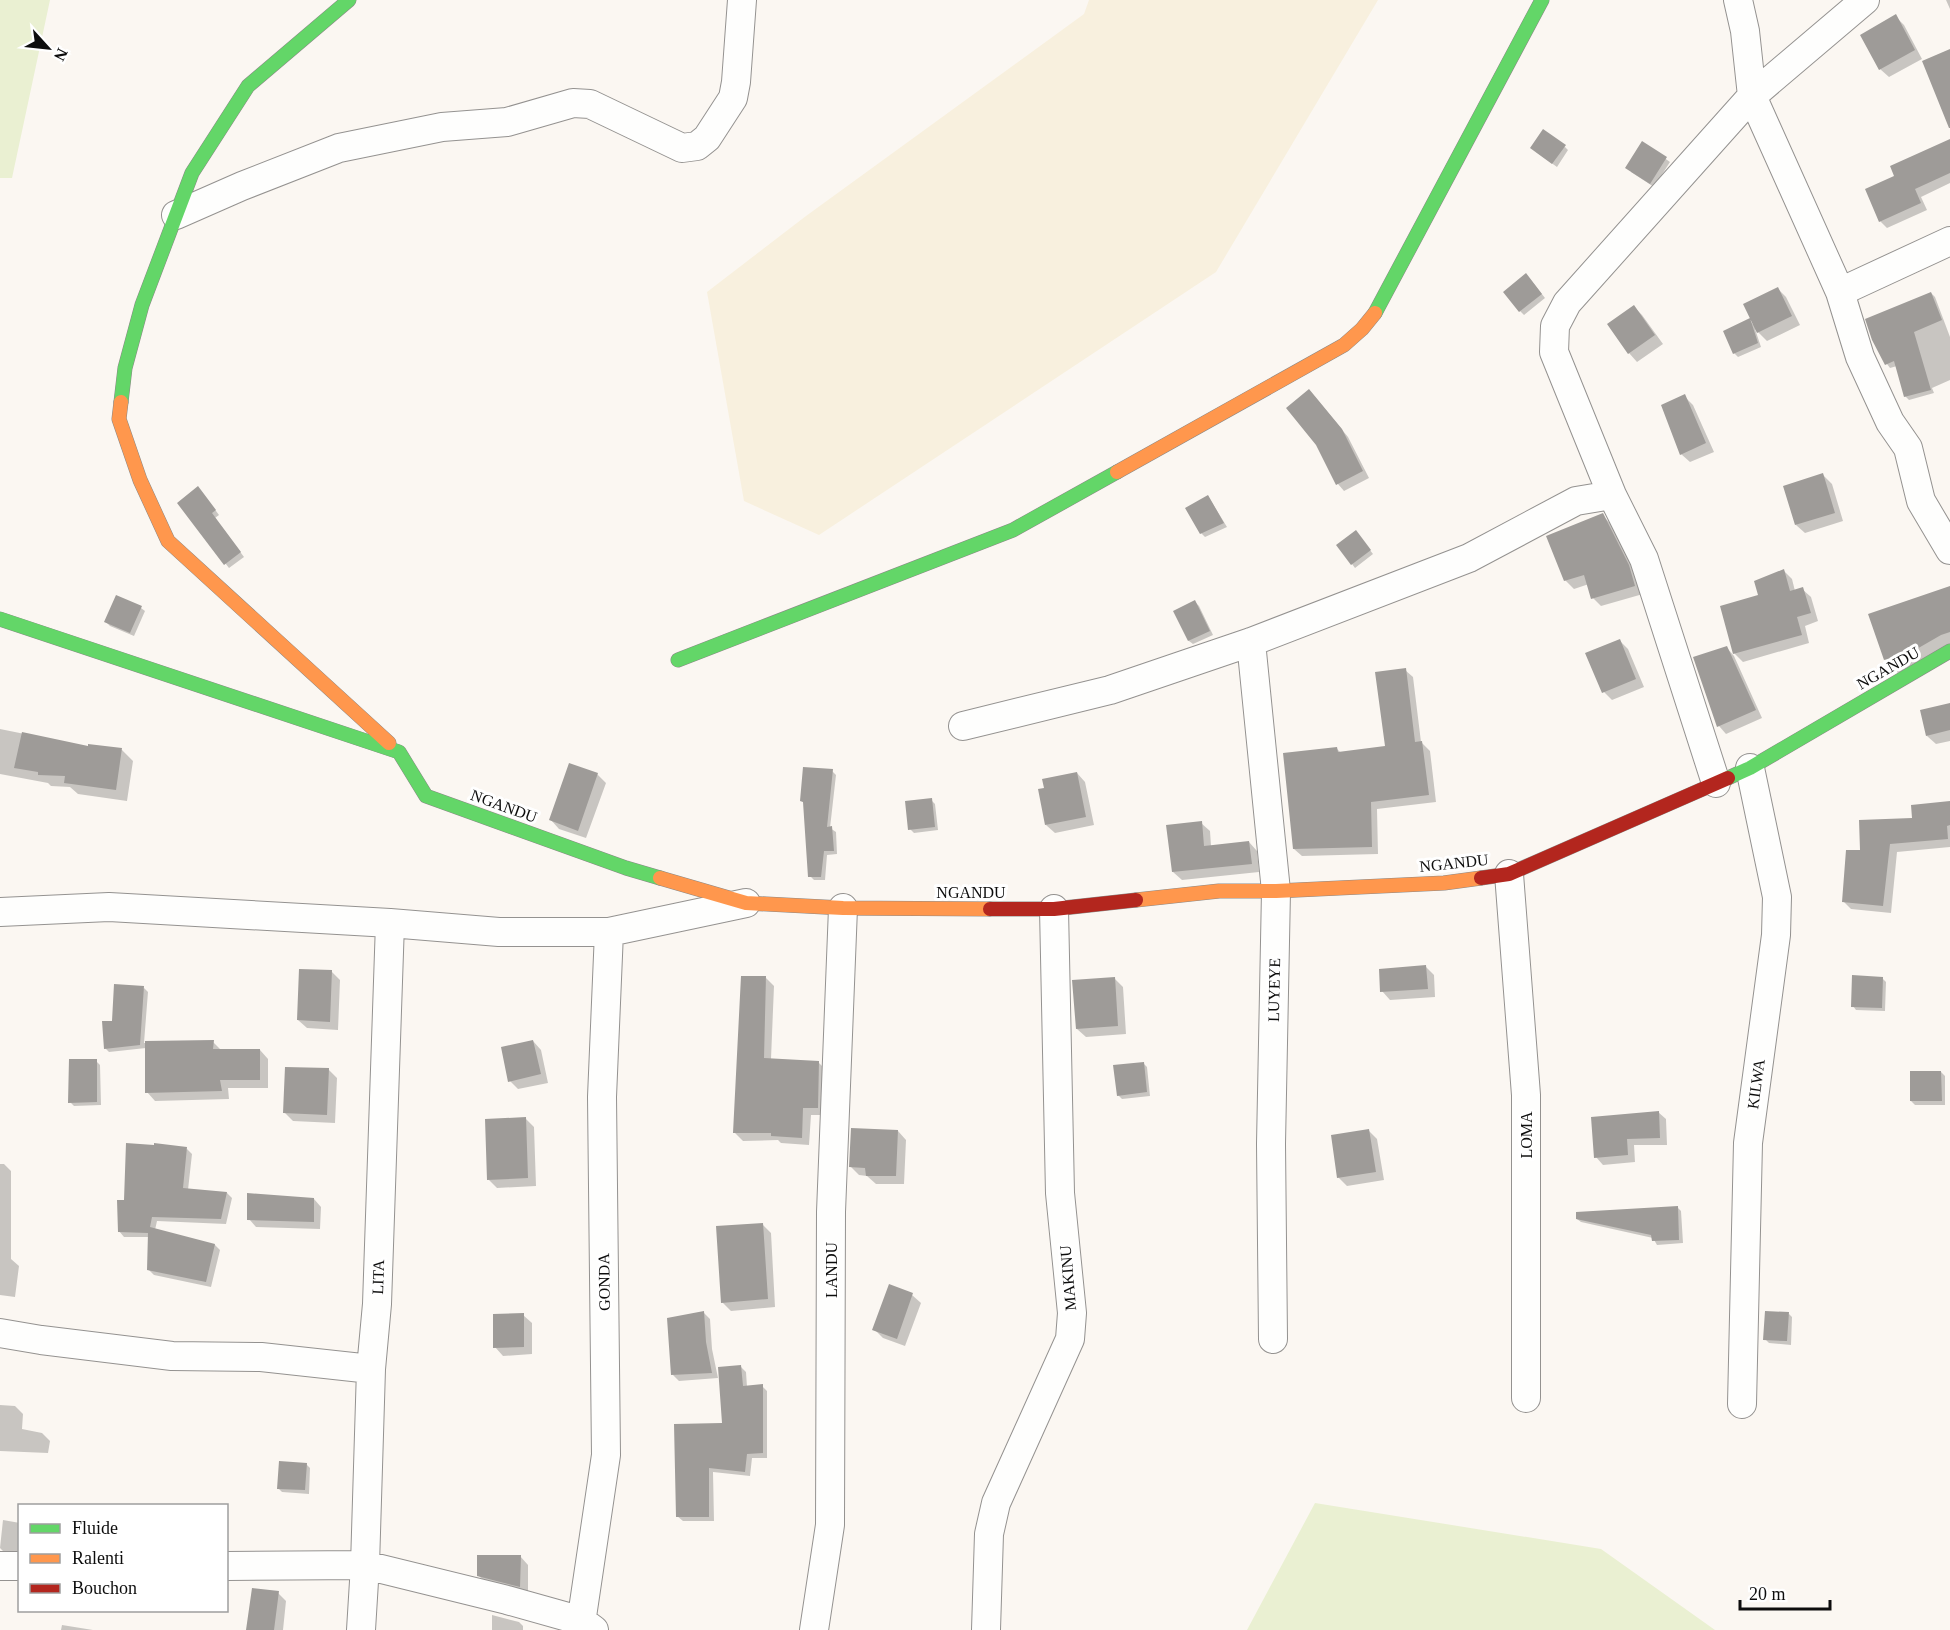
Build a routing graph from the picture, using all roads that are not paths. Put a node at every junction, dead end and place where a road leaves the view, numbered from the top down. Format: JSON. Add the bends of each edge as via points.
{"nodes":[{"id":1,"x":349,"y":0,"type":"edge"},
{"id":2,"x":741,"y":0,"type":"edge"},
{"id":3,"x":1542,"y":0,"type":"edge"},
{"id":4,"x":1738,"y":0,"type":"edge"},
{"id":5,"x":1865,"y":0,"type":"edge"},
{"id":6,"x":1752,"y":96,"type":"junction"},
{"id":7,"x":176,"y":214,"type":"junction"},
{"id":8,"x":1950,"y":241,"type":"edge"},
{"id":9,"x":1840,"y":292,"type":"junction"},
{"id":10,"x":1612,"y":495,"type":"junction"},
{"id":11,"x":1950,"y":550,"type":"edge"},
{"id":12,"x":0,"y":619,"type":"edge"},
{"id":13,"x":1251,"y":642,"type":"junction"},
{"id":14,"x":1950,"y":651,"type":"edge"},
{"id":15,"x":678,"y":660,"type":"dead end"},
{"id":16,"x":963,"y":726,"type":"dead end"},
{"id":17,"x":399,"y":752,"type":"junction"},
{"id":18,"x":1750,"y":768,"type":"junction"},
{"id":19,"x":1716,"y":783,"type":"junction"},
{"id":20,"x":1509,"y":874,"type":"junction"},
{"id":21,"x":1276,"y":891,"type":"junction"},
{"id":22,"x":746,"y":903,"type":"junction"},
{"id":23,"x":843,"y":908,"type":"junction"},
{"id":24,"x":1054,"y":909,"type":"junction"},
{"id":25,"x":0,"y":912,"type":"edge"},
{"id":26,"x":390,"y":923,"type":"junction"},
{"id":27,"x":609,"y":932,"type":"junction"},
{"id":28,"x":0,"y":1333,"type":"edge"},
{"id":29,"x":1273,"y":1339,"type":"dead end"},
{"id":30,"x":371,"y":1369,"type":"junction"},
{"id":31,"x":1526,"y":1398,"type":"dead end"},
{"id":32,"x":1742,"y":1404,"type":"dead end"},
{"id":33,"x":365,"y":1565,"type":"junction"},
{"id":34,"x":0,"y":1566,"type":"edge"},
{"id":35,"x":18,"y":1566,"type":"edge"},
{"id":36,"x":228,"y":1566,"type":"edge"},
{"id":37,"x":586,"y":1627,"type":"edge"},
{"id":38,"x":361,"y":1630,"type":"edge"},
{"id":39,"x":814,"y":1630,"type":"edge"},
{"id":40,"x":986,"y":1630,"type":"edge"}],
"edges":[{"from":1,"to":7,"type":"street","name":"NGANDU","via":[[248,86],[192,173]]},
{"from":2,"to":7,"type":"street","via":[[733,98],[707,138],[697,146],[682,148],[590,104],[573,102],[507,122],[442,127],[339,148]]},
{"from":3,"to":15,"type":"street","via":[[1380,307],[1344,345],[1013,530]]},
{"from":4,"to":6,"type":"street","via":[[1746,31]]},
{"from":5,"to":6,"type":"street"},
{"from":6,"to":9,"type":"street"},
{"from":6,"to":10,"type":"street","via":[[1567,303],[1554,326],[1554,352]]},
{"from":7,"to":17,"type":"street","name":"NGANDU","via":[[142,305],[125,368],[119,419],[140,480],[168,541]]},
{"from":8,"to":9,"type":"street"},
{"from":9,"to":11,"type":"street","via":[[1860,357],[1890,422],[1908,448],[1921,501]]},
{"from":10,"to":13,"type":"street","via":[[1576,501],[1469,558]]},
{"from":10,"to":19,"type":"street","via":[[1644,559]]},
{"from":12,"to":17,"type":"street"},
{"from":13,"to":16,"type":"street","via":[[1110,690]]},
{"from":13,"to":21,"type":"street","name":"LUYEYE"},
{"from":14,"to":18,"type":"street","name":"NGANDU"},
{"from":17,"to":22,"type":"street","name":"NGANDU","via":[[426,796],[626,868]]},
{"from":18,"to":19,"type":"street","name":"NGANDU"},
{"from":18,"to":32,"type":"street","name":"KILWA","via":[[1777,897],[1776,935],[1748,1143]]},
{"from":19,"to":20,"type":"street","name":"NGANDU"},
{"from":20,"to":21,"type":"street","name":"NGANDU","via":[[1444,883]]},
{"from":20,"to":31,"type":"street","name":"LOMA","via":[[1527,1095]]},
{"from":21,"to":24,"type":"street","name":"NGANDU","via":[[1219,891]]},
{"from":21,"to":29,"type":"street","name":"LUYEYE","via":[[1271,1144]]},
{"from":22,"to":23,"type":"street","name":"NGANDU"},
{"from":22,"to":27,"type":"street"},
{"from":23,"to":24,"type":"street","name":"NGANDU"},
{"from":23,"to":39,"type":"street","name":"LANDU","via":[[831,1212],[830,1525]]},
{"from":24,"to":40,"type":"street","name":"MAKINU","via":[[1060,1193],[1072,1313],[1070,1339],[996,1503],[989,1534]]},
{"from":25,"to":26,"type":"street","via":[[109,907]]},
{"from":26,"to":27,"type":"street","via":[[499,932]]},
{"from":26,"to":30,"type":"street","name":"LITA","via":[[377,1304]]},
{"from":27,"to":37,"type":"street","name":"GONDA","via":[[602,1097],[606,1455]]},
{"from":28,"to":30,"type":"street","via":[[172,1356],[261,1357]]},
{"from":30,"to":33,"type":"street","name":"LITA"},
{"from":33,"to":36,"type":"street"},
{"from":33,"to":37,"type":"street","via":[[507,1600]]},
{"from":33,"to":38,"type":"street","name":"LITA"},
{"from":34,"to":35,"type":"street"}]}
